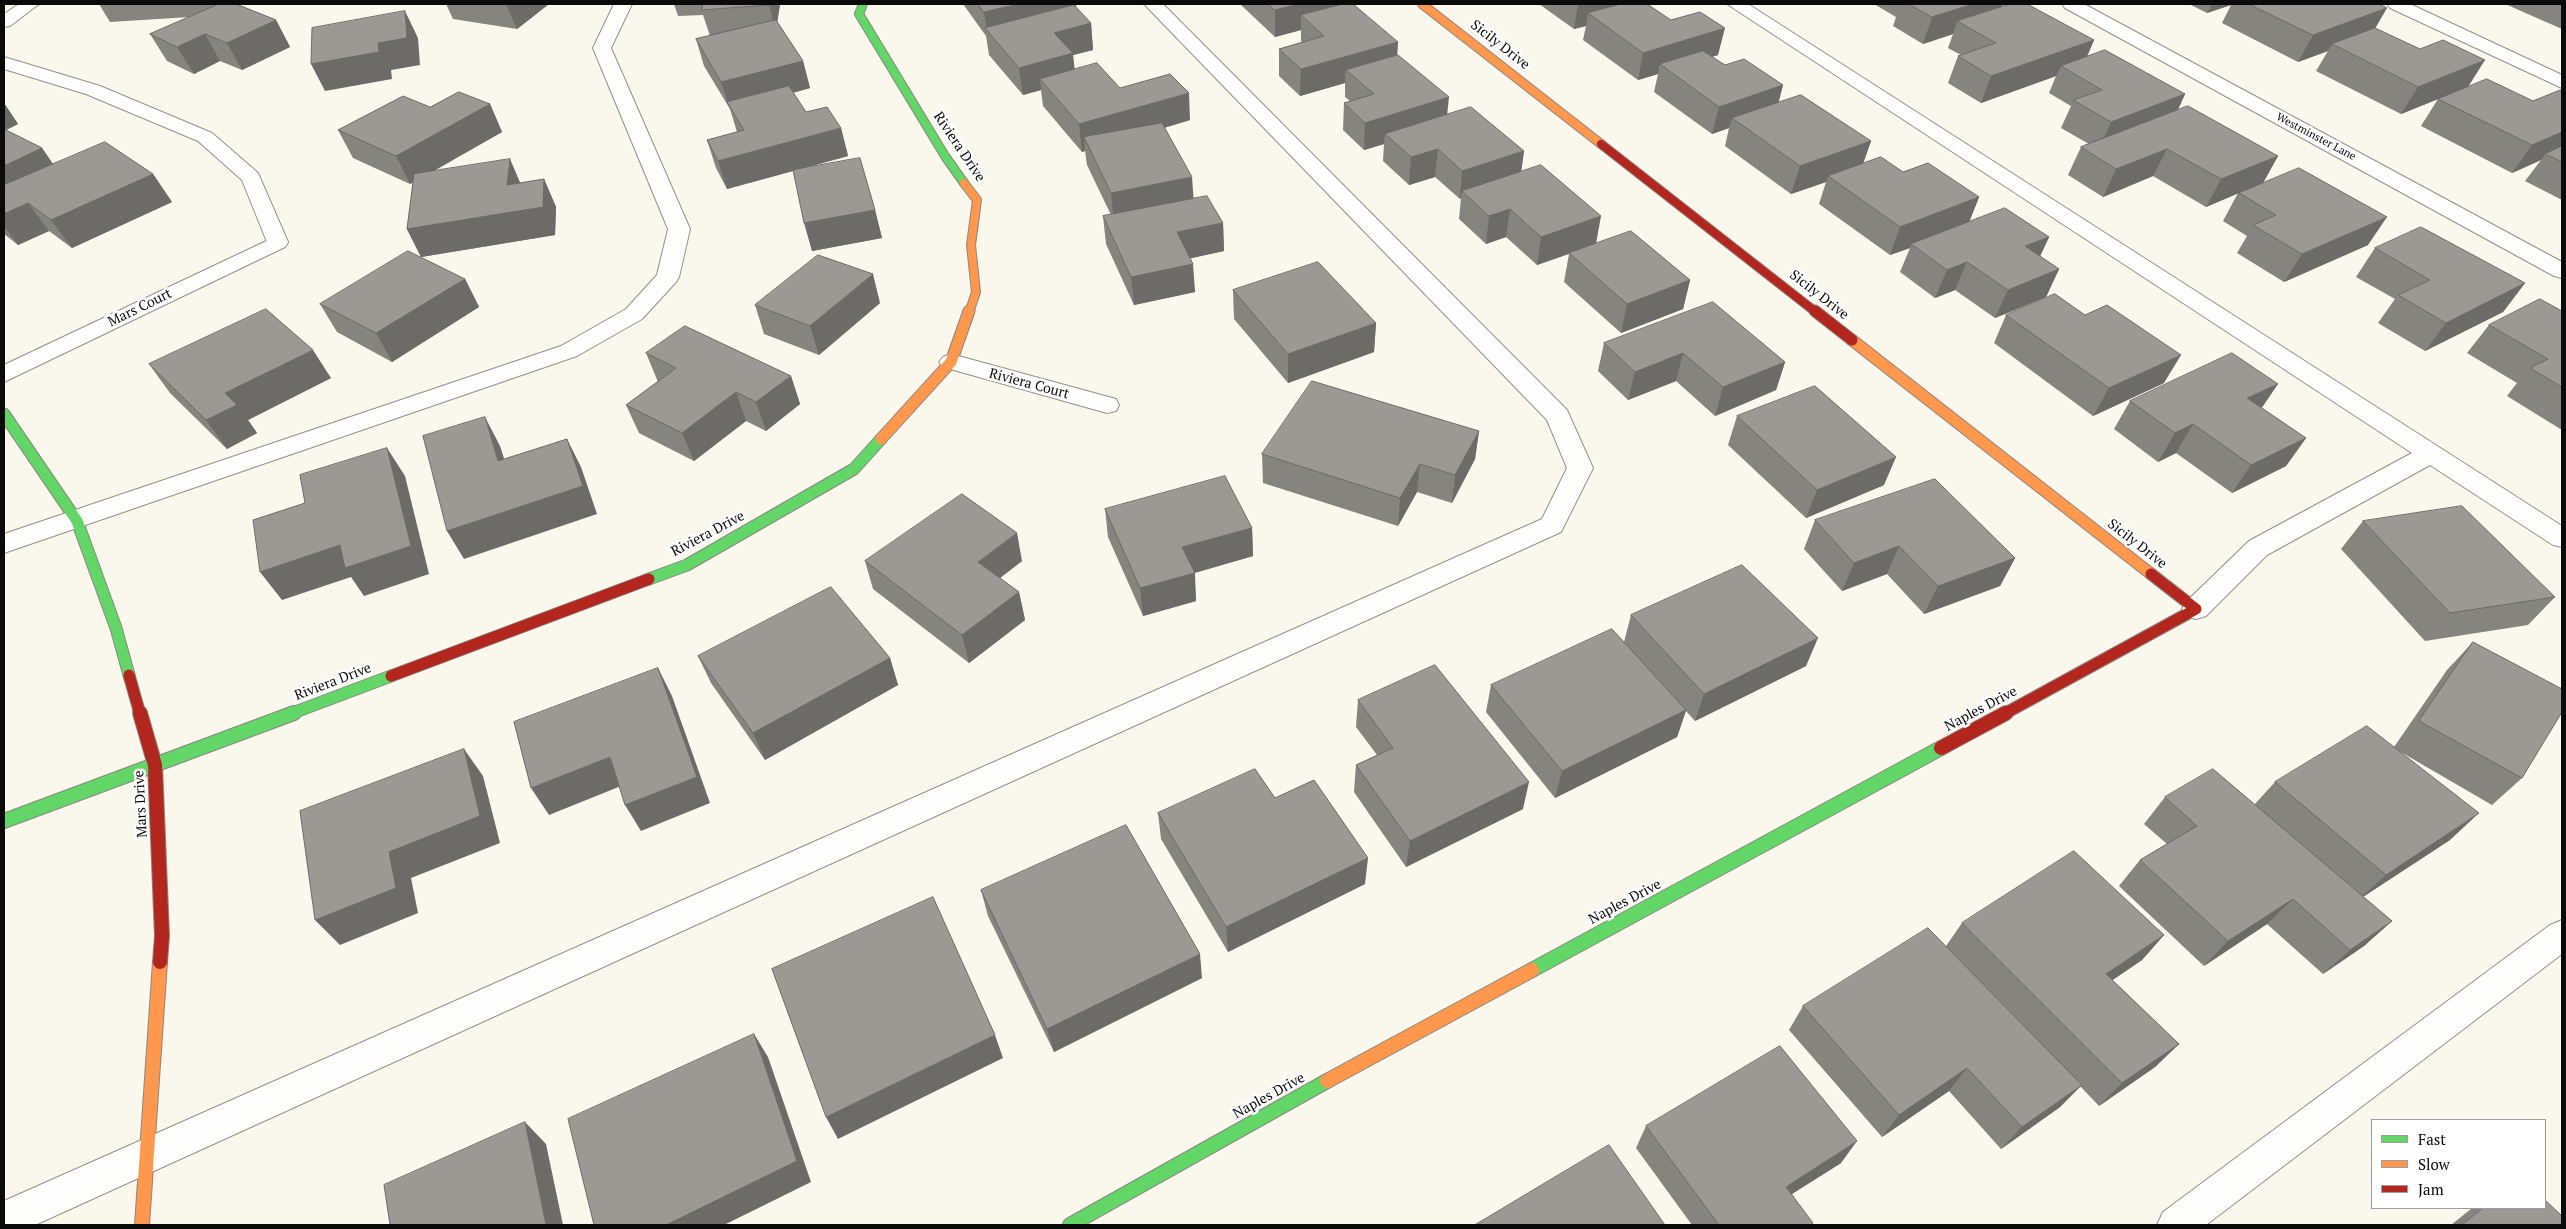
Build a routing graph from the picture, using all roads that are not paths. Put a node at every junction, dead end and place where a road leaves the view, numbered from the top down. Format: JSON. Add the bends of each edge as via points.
{"nodes":[{"id":1,"x":30,"y":4,"type":"edge"},
{"id":2,"x":623,"y":4,"type":"edge"},
{"id":3,"x":863,"y":4,"type":"edge"},
{"id":4,"x":1153,"y":4,"type":"edge"},
{"id":5,"x":1422,"y":4,"type":"edge"},
{"id":6,"x":1736,"y":4,"type":"edge"},
{"id":7,"x":2071,"y":4,"type":"edge"},
{"id":8,"x":2396,"y":4,"type":"edge"},
{"id":9,"x":4,"y":22,"type":"edge"},
{"id":10,"x":4,"y":63,"type":"edge"},
{"id":11,"x":2562,"y":82,"type":"edge"},
{"id":12,"x":2562,"y":271,"type":"edge"},
{"id":13,"x":951,"y":362,"type":"junction"},
{"id":14,"x":4,"y":374,"type":"edge"},
{"id":15,"x":1107,"y":405,"type":"dead end"},
{"id":16,"x":4,"y":414,"type":"edge"},
{"id":17,"x":2432,"y":453,"type":"junction"},
{"id":18,"x":77,"y":521,"type":"junction"},
{"id":19,"x":2562,"y":538,"type":"edge"},
{"id":20,"x":4,"y":544,"type":"edge"},
{"id":21,"x":2196,"y":610,"type":"junction"},
{"id":22,"x":155,"y":766,"type":"junction"},
{"id":23,"x":4,"y":821,"type":"edge"},
{"id":24,"x":2562,"y":935,"type":"edge"},
{"id":25,"x":147,"y":1156,"type":"junction"},
{"id":26,"x":4,"y":1220,"type":"edge"},
{"id":27,"x":142,"y":1225,"type":"edge"},
{"id":28,"x":1070,"y":1225,"type":"edge"},
{"id":29,"x":2176,"y":1225,"type":"edge"}],
"edges":[{"from":1,"to":9,"type":"street"},
{"from":2,"to":18,"type":"street","via":[[602,48],[679,229],[668,277],[634,314],[569,351]]},
{"from":3,"to":13,"type":"street","name":"Riviera Drive","via":[[859,14],[945,156],[977,200],[971,245],[976,292]]},
{"from":4,"to":25,"type":"street","via":[[1558,416],[1580,468],[1552,525]]},
{"from":5,"to":21,"type":"street","name":"Sicily Drive"},
{"from":6,"to":17,"type":"street"},
{"from":7,"to":12,"type":"street","name":"Westminster Lane"},
{"from":8,"to":11,"type":"street"},
{"from":10,"to":14,"type":"street","name":"Mars Court","via":[[93,90],[205,137],[250,177],[277,242]]},
{"from":13,"to":15,"type":"street","name":"Riviera Court"},
{"from":13,"to":22,"type":"street","name":"Riviera Drive","via":[[854,469],[687,564]]},
{"from":16,"to":18,"type":"street","name":"Mars Drive"},
{"from":17,"to":19,"type":"street"},
{"from":17,"to":21,"type":"street","via":[[2258,548]]},
{"from":18,"to":20,"type":"street"},
{"from":18,"to":22,"type":"street","name":"Mars Drive","via":[[116,628]]},
{"from":21,"to":28,"type":"street","name":"Naples Drive","via":[[1259,1118]]},
{"from":22,"to":23,"type":"street","name":"Riviera Drive"},
{"from":22,"to":25,"type":"street","name":"Mars Drive","via":[[162,936]]},
{"from":24,"to":29,"type":"street"},
{"from":25,"to":26,"type":"street"},
{"from":25,"to":27,"type":"street","name":"Mars Drive"}]}
